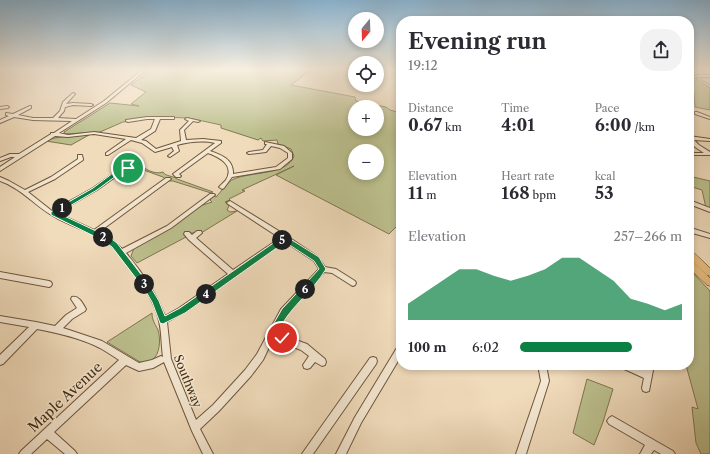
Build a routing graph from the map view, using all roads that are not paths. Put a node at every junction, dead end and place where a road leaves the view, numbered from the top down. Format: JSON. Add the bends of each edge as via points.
{"nodes":[{"id":1,"x":120,"y":91,"type":"edge"},
{"id":2,"x":73,"y":94,"type":"dead end"},
{"id":3,"x":91,"y":105,"type":"dead end"},
{"id":4,"x":63,"y":106,"type":"junction"},
{"id":5,"x":7,"y":107,"type":"dead end"},
{"id":6,"x":30,"y":107,"type":"dead end"},
{"id":7,"x":0,"y":108,"type":"edge"},
{"id":8,"x":7,"y":114,"type":"dead end"},
{"id":9,"x":14,"y":115,"type":"junction"},
{"id":10,"x":697,"y":115,"type":"dead end"},
{"id":11,"x":158,"y":118,"type":"junction"},
{"id":12,"x":172,"y":118,"type":"dead end"},
{"id":13,"x":710,"y":118,"type":"edge"},
{"id":14,"x":55,"y":119,"type":"junction"},
{"id":15,"x":187,"y":119,"type":"dead end"},
{"id":16,"x":75,"y":120,"type":"junction"},
{"id":17,"x":128,"y":121,"type":"dead end"},
{"id":18,"x":0,"y":122,"type":"edge"},
{"id":19,"x":53,"y":134,"type":"junction"},
{"id":20,"x":130,"y":138,"type":"junction"},
{"id":21,"x":694,"y":138,"type":"edge"},
{"id":22,"x":137,"y":140,"type":"junction"},
{"id":23,"x":710,"y":140,"type":"edge"},
{"id":24,"x":184,"y":143,"type":"junction"},
{"id":25,"x":694,"y":143,"type":"edge"},
{"id":26,"x":174,"y":145,"type":"junction"},
{"id":27,"x":207,"y":151,"type":"junction"},
{"id":28,"x":249,"y":153,"type":"dead end"},
{"id":29,"x":108,"y":154,"type":"dead end"},
{"id":30,"x":694,"y":154,"type":"edge"},
{"id":31,"x":709,"y":154,"type":"edge"},
{"id":32,"x":20,"y":156,"type":"junction"},
{"id":33,"x":170,"y":156,"type":"dead end"},
{"id":34,"x":83,"y":158,"type":"dead end"},
{"id":35,"x":0,"y":160,"type":"edge"},
{"id":36,"x":124,"y":168,"type":"dead end"},
{"id":37,"x":0,"y":169,"type":"edge"},
{"id":38,"x":178,"y":176,"type":"dead end"},
{"id":39,"x":230,"y":176,"type":"junction"},
{"id":40,"x":0,"y":179,"type":"edge"},
{"id":41,"x":168,"y":179,"type":"dead end"},
{"id":42,"x":222,"y":187,"type":"dead end"},
{"id":43,"x":24,"y":192,"type":"junction"},
{"id":44,"x":212,"y":195,"type":"dead end"},
{"id":45,"x":694,"y":204,"type":"edge"},
{"id":46,"x":231,"y":206,"type":"dead end"},
{"id":47,"x":710,"y":210,"type":"edge"},
{"id":48,"x":53,"y":213,"type":"junction"},
{"id":49,"x":694,"y":232,"type":"edge"},
{"id":50,"x":94,"y":233,"type":"junction"},
{"id":51,"x":199,"y":233,"type":"dead end"},
{"id":52,"x":710,"y":236,"type":"edge"},
{"id":53,"x":285,"y":238,"type":"junction"},
{"id":54,"x":122,"y":252,"type":"junction"},
{"id":55,"x":694,"y":258,"type":"edge"},
{"id":56,"x":694,"y":268,"type":"edge"},
{"id":57,"x":323,"y":269,"type":"junction"},
{"id":58,"x":710,"y":272,"type":"edge"},
{"id":59,"x":233,"y":274,"type":"junction"},
{"id":60,"x":0,"y":275,"type":"edge"},
{"id":61,"x":347,"y":282,"type":"dead end"},
{"id":62,"x":710,"y":283,"type":"edge"},
{"id":63,"x":48,"y":284,"type":"dead end"},
{"id":64,"x":75,"y":299,"type":"dead end"},
{"id":65,"x":0,"y":319,"type":"edge"},
{"id":66,"x":163,"y":321,"type":"junction"},
{"id":67,"x":36,"y":325,"type":"junction"},
{"id":68,"x":57,"y":329,"type":"junction"},
{"id":69,"x":272,"y":335,"type":"junction"},
{"id":70,"x":315,"y":356,"type":"junction"},
{"id":71,"x":396,"y":357,"type":"edge"},
{"id":72,"x":125,"y":360,"type":"junction"},
{"id":73,"x":161,"y":360,"type":"dead end"},
{"id":74,"x":0,"y":361,"type":"edge"},
{"id":75,"x":373,"y":361,"type":"dead end"},
{"id":76,"x":322,"y":362,"type":"dead end"},
{"id":77,"x":307,"y":365,"type":"dead end"},
{"id":78,"x":543,"y":370,"type":"edge"},
{"id":79,"x":635,"y":370,"type":"edge"},
{"id":80,"x":649,"y":370,"type":"edge"},
{"id":81,"x":648,"y":376,"type":"junction"},
{"id":82,"x":646,"y":388,"type":"dead end"},
{"id":83,"x":612,"y":421,"type":"dead end"},
{"id":84,"x":195,"y":428,"type":"junction"},
{"id":85,"x":47,"y":432,"type":"junction"},
{"id":86,"x":652,"y":444,"type":"junction"},
{"id":87,"x":24,"y":454,"type":"edge"},
{"id":88,"x":72,"y":454,"type":"edge"},
{"id":89,"x":208,"y":454,"type":"edge"},
{"id":90,"x":307,"y":454,"type":"edge"},
{"id":91,"x":340,"y":454,"type":"edge"},
{"id":92,"x":521,"y":454,"type":"edge"},
{"id":93,"x":645,"y":454,"type":"edge"},
{"id":94,"x":670,"y":454,"type":"edge"}],
"edges":[{"from":1,"to":16,"type":"street"},
{"from":2,"to":4,"type":"street"},
{"from":3,"to":4,"type":"street"},
{"from":4,"to":14,"type":"street"},
{"from":5,"to":7,"type":"street"},
{"from":6,"to":9,"type":"street"},
{"from":8,"to":9,"type":"street"},
{"from":9,"to":14,"type":"street","via":[[33,119]]},
{"from":9,"to":18,"type":"street"},
{"from":10,"to":13,"type":"street"},
{"from":11,"to":12,"type":"street"},
{"from":11,"to":17,"type":"street"},
{"from":11,"to":22,"type":"street","via":[[153,130]]},
{"from":14,"to":16,"type":"street"},
{"from":15,"to":24,"type":"street","via":[[195,120],[182,130]]},
{"from":16,"to":19,"type":"street"},
{"from":19,"to":20,"type":"street","via":[[68,136],[94,133]]},
{"from":19,"to":32,"type":"street"},
{"from":20,"to":22,"type":"street"},
{"from":20,"to":29,"type":"street"},
{"from":21,"to":23,"type":"street"},
{"from":22,"to":26,"type":"street","via":[[155,151]]},
{"from":24,"to":26,"type":"street"},
{"from":24,"to":27,"type":"street","via":[[204,140],[218,142]]},
{"from":25,"to":31,"type":"street"},
{"from":26,"to":33,"type":"street","via":[[177,152]]},
{"from":27,"to":38,"type":"street","via":[[176,174]]},
{"from":27,"to":39,"type":"street","via":[[229,162]]},
{"from":28,"to":39,"type":"street","via":[[264,151],[271,143],[289,150],[291,157],[288,162],[273,169]]},
{"from":30,"to":31,"type":"street"},
{"from":32,"to":35,"type":"street","via":[[10,155]]},
{"from":32,"to":37,"type":"street"},
{"from":34,"to":43,"type":"street","via":[[53,178]]},
{"from":36,"to":48,"type":"street","via":[[95,189]]},
{"from":39,"to":42,"type":"street"},
{"from":40,"to":43,"type":"street","name":"Southway"},
{"from":41,"to":50,"type":"street"},
{"from":43,"to":48,"type":"street","name":"Southway"},
{"from":44,"to":54,"type":"street","via":[[207,202],[169,227]]},
{"from":45,"to":47,"type":"street"},
{"from":46,"to":53,"type":"street"},
{"from":48,"to":50,"type":"street","name":"Southway"},
{"from":49,"to":52,"type":"street","via":[[702,237]]},
{"from":50,"to":54,"type":"street","name":"Southway","via":[[107,239]]},
{"from":51,"to":59,"type":"street","via":[[189,236]]},
{"from":53,"to":57,"type":"street","via":[[316,259]]},
{"from":53,"to":59,"type":"street"},
{"from":54,"to":66,"type":"street","name":"Southway","via":[[152,296]]},
{"from":55,"to":58,"type":"main road"},
{"from":56,"to":62,"type":"main road"},
{"from":57,"to":61,"type":"street","via":[[334,271]]},
{"from":57,"to":69,"type":"street","via":[[284,311]]},
{"from":59,"to":66,"type":"street"},
{"from":60,"to":63,"type":"street"},
{"from":64,"to":68,"type":"street","via":[[82,309]]},
{"from":65,"to":67,"type":"street"},
{"from":66,"to":84,"type":"street","name":"Southway","via":[[167,359]]},
{"from":67,"to":68,"type":"street"},
{"from":67,"to":74,"type":"street"},
{"from":68,"to":72,"type":"street","via":[[102,345]]},
{"from":69,"to":70,"type":"street","via":[[304,347]]},
{"from":69,"to":84,"type":"street","via":[[248,373]]},
{"from":70,"to":76,"type":"street"},
{"from":70,"to":77,"type":"street"},
{"from":71,"to":91,"type":"street"},
{"from":72,"to":73,"type":"street","via":[[142,368]]},
{"from":72,"to":85,"type":"street","name":"Maple Avenue"},
{"from":75,"to":90,"type":"street"},
{"from":78,"to":92,"type":"street","via":[[545,381]]},
{"from":79,"to":81,"type":"street"},
{"from":80,"to":81,"type":"street"},
{"from":81,"to":82,"type":"street"},
{"from":83,"to":86,"type":"street"},
{"from":84,"to":89,"type":"street","name":"Southway"},
{"from":85,"to":87,"type":"street","name":"Maple Avenue"},
{"from":85,"to":88,"type":"street"},
{"from":86,"to":93,"type":"street"},
{"from":86,"to":94,"type":"street"}]}
